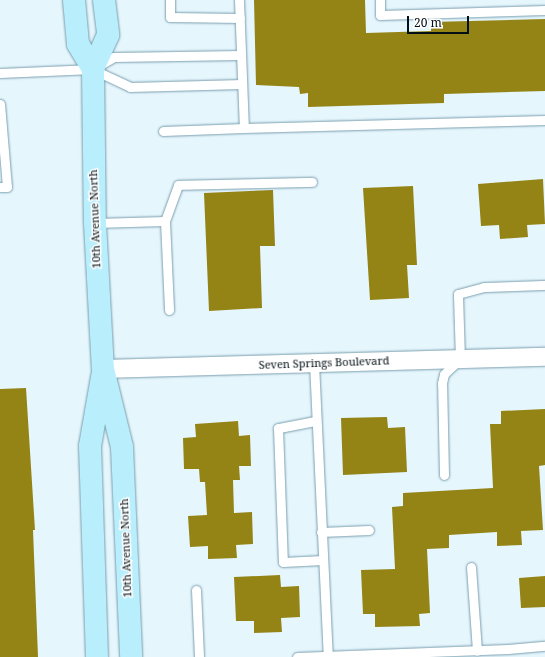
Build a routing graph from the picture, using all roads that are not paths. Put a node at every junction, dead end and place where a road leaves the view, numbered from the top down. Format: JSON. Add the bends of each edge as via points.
{"nodes":[{"id":1,"x":74,"y":0,"type":"edge"},
{"id":2,"x":104,"y":0,"type":"edge"},
{"id":3,"x":170,"y":0,"type":"edge"},
{"id":4,"x":239,"y":0,"type":"edge"},
{"id":5,"x":380,"y":0,"type":"edge"},
{"id":6,"x":545,"y":10,"type":"edge"},
{"id":7,"x":240,"y":18,"type":"junction"},
{"id":8,"x":241,"y":55,"type":"junction"},
{"id":9,"x":93,"y":69,"type":"junction"},
{"id":10,"x":0,"y":73,"type":"edge"},
{"id":11,"x":242,"y":84,"type":"junction"},
{"id":12,"x":0,"y":104,"type":"edge"},
{"id":13,"x":545,"y":120,"type":"edge"},
{"id":14,"x":244,"y":128,"type":"junction"},
{"id":15,"x":164,"y":131,"type":"dead end"},
{"id":16,"x":312,"y":182,"type":"dead end"},
{"id":17,"x":0,"y":187,"type":"edge"},
{"id":18,"x":165,"y":221,"type":"junction"},
{"id":19,"x":95,"y":223,"type":"junction"},
{"id":20,"x":545,"y":284,"type":"edge"},
{"id":21,"x":169,"y":310,"type":"dead end"},
{"id":22,"x":545,"y":357,"type":"edge"},
{"id":23,"x":460,"y":359,"type":"junction"},
{"id":24,"x":314,"y":363,"type":"junction"},
{"id":25,"x":103,"y":369,"type":"junction"},
{"id":26,"x":315,"y":421,"type":"junction"},
{"id":27,"x":444,"y":475,"type":"dead end"},
{"id":28,"x":369,"y":530,"type":"dead end"},
{"id":29,"x":321,"y":532,"type":"junction"},
{"id":30,"x":323,"y":560,"type":"junction"},
{"id":31,"x":471,"y":567,"type":"dead end"},
{"id":32,"x":196,"y":590,"type":"dead end"},
{"id":33,"x":545,"y":646,"type":"edge"},
{"id":34,"x":477,"y":651,"type":"junction"},
{"id":35,"x":508,"y":653,"type":"edge"},
{"id":36,"x":328,"y":656,"type":"junction"},
{"id":37,"x":364,"y":656,"type":"edge"},
{"id":38,"x":97,"y":657,"type":"edge"},
{"id":39,"x":131,"y":657,"type":"edge"},
{"id":40,"x":199,"y":657,"type":"edge"},
{"id":41,"x":297,"y":657,"type":"edge"}],
"edges":[{"from":1,"to":9,"type":"street","via":[[78,44]]},
{"from":2,"to":9,"type":"street","name":"10th Avenue North","via":[[108,35]]},
{"from":3,"to":7,"type":"lane","via":[[170,17]]},
{"from":4,"to":7,"type":"lane"},
{"from":5,"to":6,"type":"lane","via":[[380,15]]},
{"from":7,"to":8,"type":"lane"},
{"from":8,"to":9,"type":"lane","via":[[114,57]]},
{"from":8,"to":11,"type":"lane"},
{"from":9,"to":10,"type":"lane"},
{"from":9,"to":11,"type":"lane","via":[[130,87]]},
{"from":9,"to":19,"type":"street","name":"10th Avenue North"},
{"from":11,"to":14,"type":"lane"},
{"from":12,"to":17,"type":"lane","via":[[7,187]]},
{"from":13,"to":14,"type":"lane"},
{"from":14,"to":15,"type":"lane"},
{"from":16,"to":18,"type":"lane","via":[[178,185]]},
{"from":18,"to":19,"type":"lane"},
{"from":18,"to":21,"type":"lane"},
{"from":19,"to":25,"type":"street","name":"10th Avenue North"},
{"from":20,"to":23,"type":"lane","via":[[484,287],[458,294]]},
{"from":22,"to":23,"type":"street","name":"Seven Springs Boulevard"},
{"from":23,"to":24,"type":"street","name":"Seven Springs Boulevard"},
{"from":23,"to":27,"type":"lane","via":[[444,374],[442,383]]},
{"from":24,"to":25,"type":"street","name":"Seven Springs Boulevard"},
{"from":24,"to":26,"type":"lane"},
{"from":25,"to":38,"type":"street","name":"10th Avenue North","via":[[90,446]]},
{"from":25,"to":39,"type":"street","name":"10th Avenue North","via":[[122,447]]},
{"from":26,"to":29,"type":"lane"},
{"from":26,"to":30,"type":"lane","via":[[278,428],[283,562]]},
{"from":28,"to":29,"type":"lane"},
{"from":29,"to":30,"type":"lane"},
{"from":30,"to":36,"type":"lane"},
{"from":31,"to":34,"type":"lane"},
{"from":32,"to":40,"type":"lane"},
{"from":33,"to":35,"type":"lane"},
{"from":34,"to":35,"type":"lane"},
{"from":34,"to":37,"type":"lane"},
{"from":36,"to":37,"type":"lane"},
{"from":36,"to":41,"type":"lane"}]}
